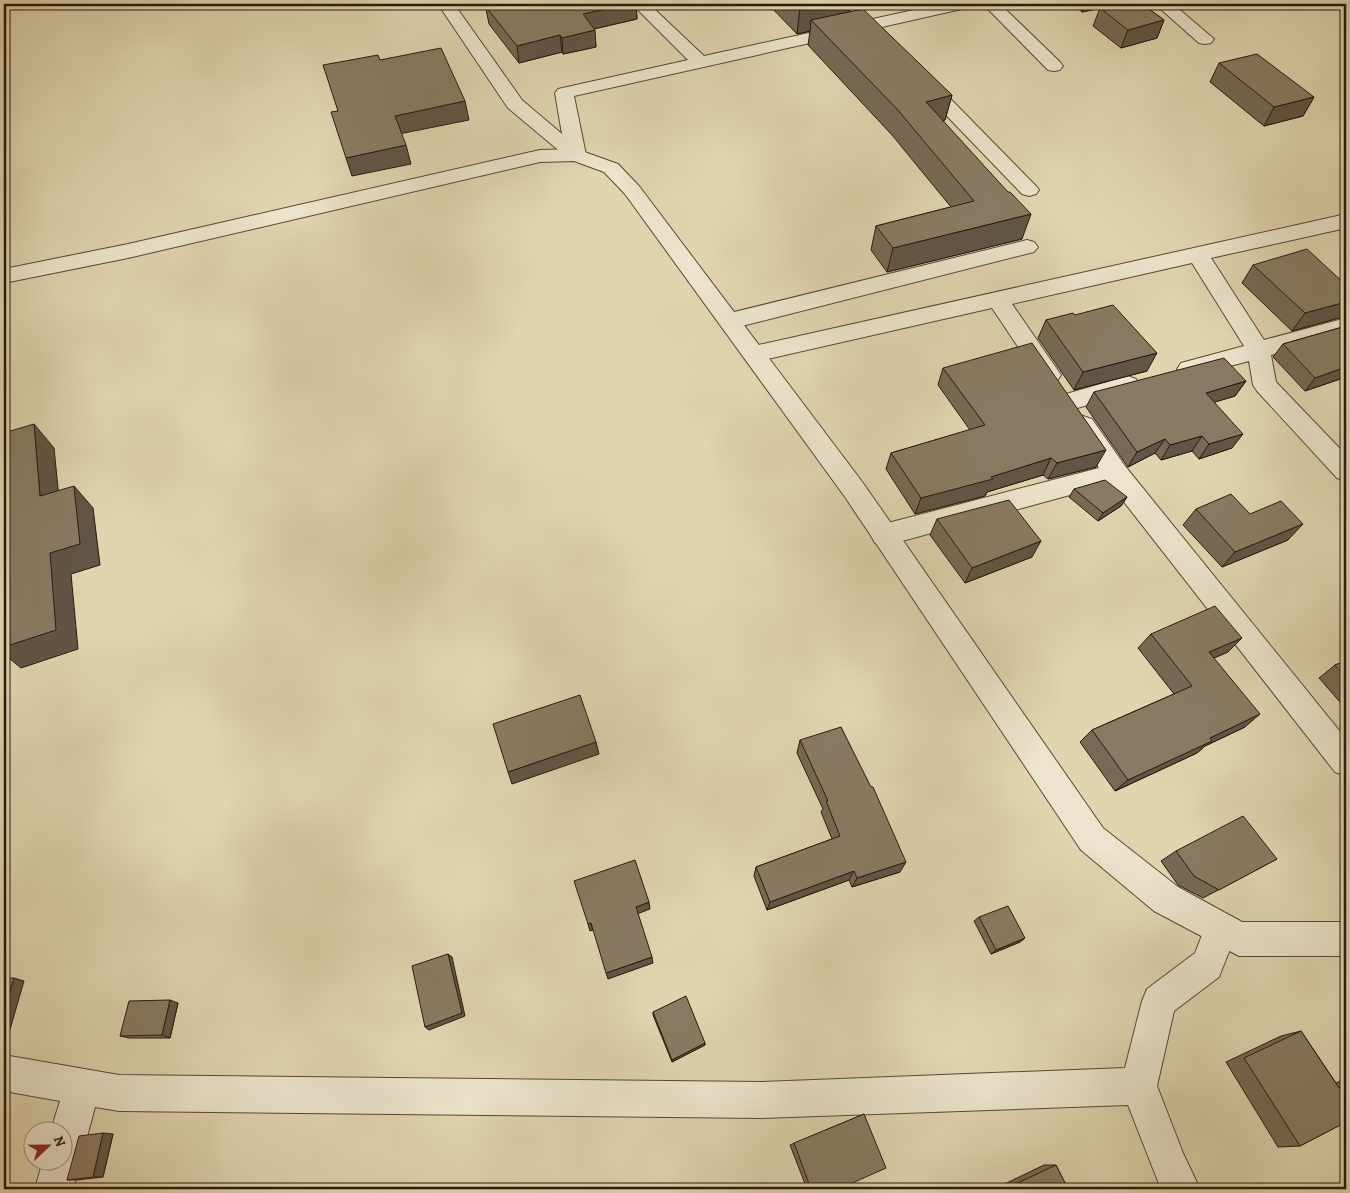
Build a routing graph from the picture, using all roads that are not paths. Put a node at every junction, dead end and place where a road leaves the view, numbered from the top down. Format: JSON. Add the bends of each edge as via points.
{"nodes":[{"id":1,"x":446,"y":4,"type":"edge"},
{"id":2,"x":640,"y":4,"type":"edge"},
{"id":3,"x":846,"y":4,"type":"edge"},
{"id":4,"x":962,"y":4,"type":"edge"},
{"id":5,"x":991,"y":4,"type":"edge"},
{"id":6,"x":1163,"y":4,"type":"edge"},
{"id":7,"x":867,"y":25,"type":"junction"},
{"id":8,"x":881,"y":38,"type":"edge"},
{"id":9,"x":1205,"y":39,"type":"dead end"},
{"id":10,"x":700,"y":62,"type":"junction"},
{"id":11,"x":908,"y":66,"type":"edge"},
{"id":12,"x":1054,"y":66,"type":"dead end"},
{"id":13,"x":576,"y":155,"type":"junction"},
{"id":14,"x":1030,"y":190,"type":"dead end"},
{"id":15,"x":1346,"y":221,"type":"edge"},
{"id":16,"x":1027,"y":247,"type":"dead end"},
{"id":17,"x":1197,"y":254,"type":"junction"},
{"id":18,"x":4,"y":276,"type":"edge"},
{"id":19,"x":997,"y":299,"type":"junction"},
{"id":20,"x":730,"y":321,"type":"junction"},
{"id":21,"x":1346,"y":326,"type":"edge"},
{"id":22,"x":1259,"y":351,"type":"junction"},
{"id":23,"x":754,"y":354,"type":"junction"},
{"id":24,"x":1067,"y":402,"type":"junction"},
{"id":25,"x":1346,"y":470,"type":"edge"},
{"id":26,"x":1116,"y":473,"type":"junction"},
{"id":27,"x":884,"y":535,"type":"junction"},
{"id":28,"x":1346,"y":762,"type":"edge"},
{"id":29,"x":1221,"y":929,"type":"junction"},
{"id":30,"x":1346,"y":939,"type":"edge"},
{"id":31,"x":4,"y":1073,"type":"edge"},
{"id":32,"x":1139,"y":1086,"type":"junction"},
{"id":33,"x":82,"y":1087,"type":"junction"},
{"id":34,"x":72,"y":1122,"type":"edge"},
{"id":35,"x":59,"y":1170,"type":"edge"},
{"id":36,"x":54,"y":1189,"type":"edge"},
{"id":37,"x":1181,"y":1189,"type":"edge"}],
"edges":[{"from":1,"to":13,"type":"street","via":[[515,104]]},
{"from":2,"to":10,"type":"street"},
{"from":3,"to":7,"type":"lane"},
{"from":4,"to":7,"type":"street"},
{"from":5,"to":12,"type":"street"},
{"from":6,"to":9,"type":"street"},
{"from":7,"to":8,"type":"street"},
{"from":7,"to":10,"type":"street"},
{"from":10,"to":13,"type":"street","via":[[564,93]]},
{"from":11,"to":14,"type":"street"},
{"from":13,"to":18,"type":"street","via":[[540,156],[128,251]]},
{"from":13,"to":20,"type":"street","via":[[611,168],[632,190]]},
{"from":15,"to":17,"type":"street"},
{"from":16,"to":20,"type":"street"},
{"from":17,"to":19,"type":"street"},
{"from":17,"to":22,"type":"street"},
{"from":19,"to":23,"type":"street"},
{"from":19,"to":24,"type":"street"},
{"from":20,"to":23,"type":"street"},
{"from":21,"to":22,"type":"street"},
{"from":22,"to":24,"type":"street"},
{"from":22,"to":25,"type":"street","via":[[1265,385]]},
{"from":23,"to":27,"type":"street"},
{"from":24,"to":26,"type":"street"},
{"from":26,"to":27,"type":"street"},
{"from":26,"to":28,"type":"street"},
{"from":27,"to":29,"type":"street","via":[[1092,839],[1166,899]]},
{"from":29,"to":30,"type":"street","via":[[1239,939]]},
{"from":29,"to":32,"type":"street","via":[[1207,965],[1159,1002]]},
{"from":31,"to":33,"type":"street"},
{"from":32,"to":33,"type":"street","via":[[761,1100],[119,1093]]},
{"from":32,"to":37,"type":"street"},
{"from":33,"to":34,"type":"street"},
{"from":35,"to":36,"type":"street"}]}
